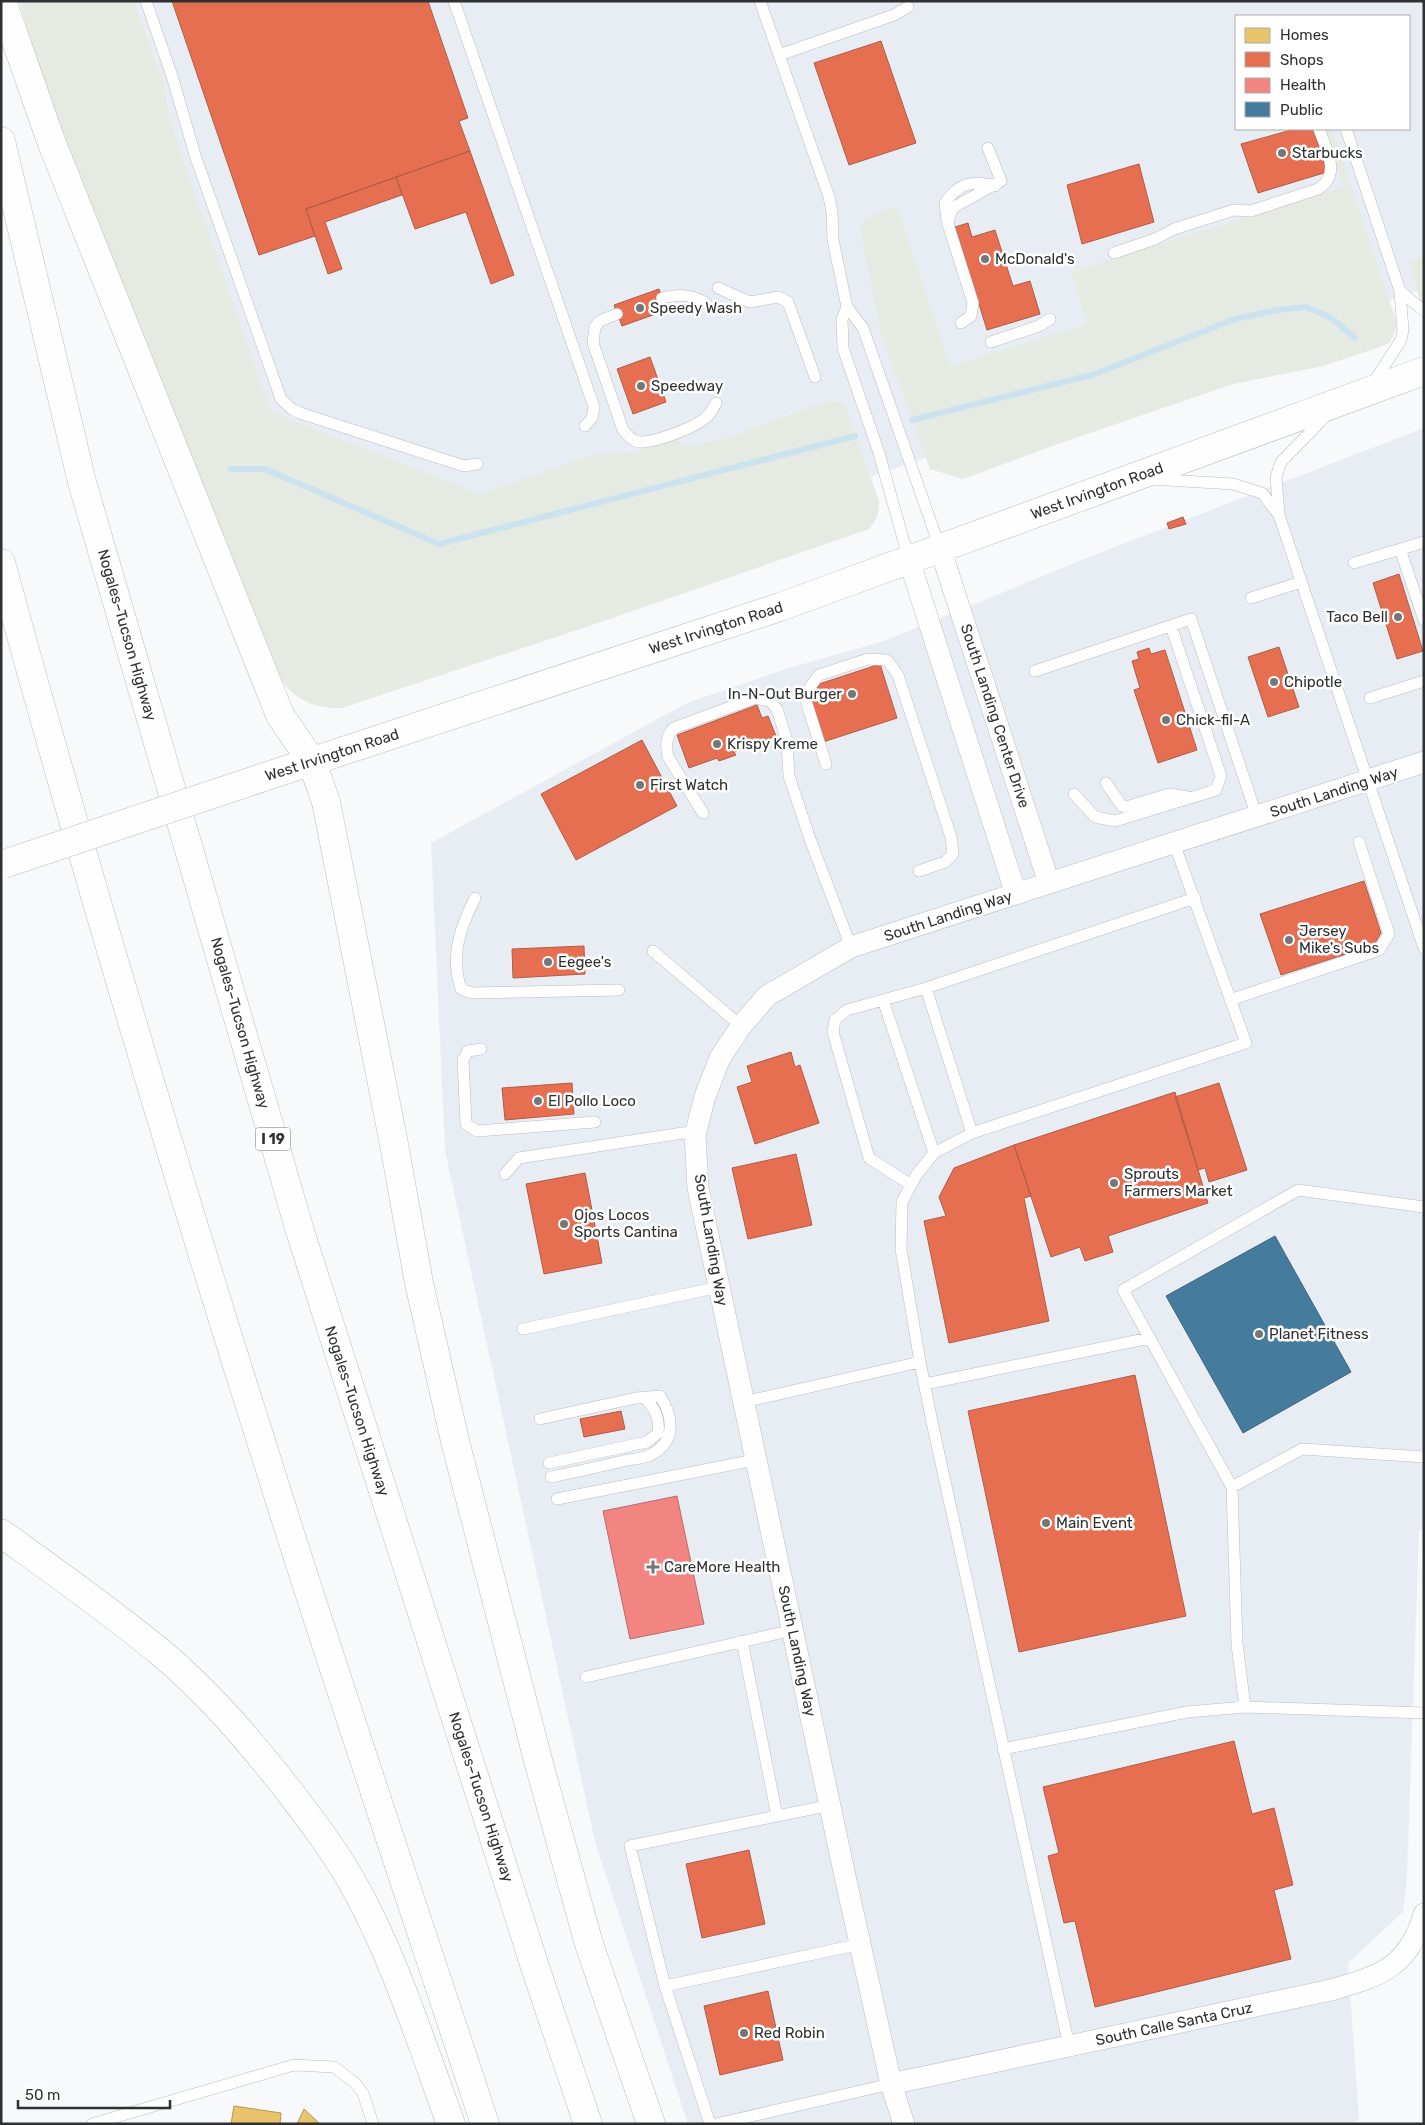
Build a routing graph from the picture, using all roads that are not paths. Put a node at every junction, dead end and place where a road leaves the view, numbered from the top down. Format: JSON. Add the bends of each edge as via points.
{"nodes":[{"id":1,"x":2,"y":1,"type":"edge"},
{"id":2,"x":146,"y":1,"type":"edge"},
{"id":3,"x":454,"y":1,"type":"edge"},
{"id":4,"x":760,"y":1,"type":"edge"},
{"id":5,"x":908,"y":7,"type":"dead end"},
{"id":6,"x":779,"y":55,"type":"junction"},
{"id":7,"x":1319,"y":130,"type":"edge"},
{"id":8,"x":1346,"y":130,"type":"edge"},
{"id":9,"x":1,"y":141,"type":"edge"},
{"id":10,"x":988,"y":148,"type":"dead end"},
{"id":11,"x":1114,"y":253,"type":"dead end"},
{"id":12,"x":718,"y":288,"type":"dead end"},
{"id":13,"x":1400,"y":291,"type":"junction"},
{"id":14,"x":662,"y":298,"type":"dead end"},
{"id":15,"x":706,"y":303,"type":"dead end"},
{"id":16,"x":847,"y":307,"type":"junction"},
{"id":17,"x":1424,"y":311,"type":"edge"},
{"id":18,"x":617,"y":314,"type":"dead end"},
{"id":19,"x":1050,"y":319,"type":"dead end"},
{"id":20,"x":961,"y":323,"type":"dead end"},
{"id":21,"x":991,"y":342,"type":"dead end"},
{"id":22,"x":1424,"y":371,"type":"edge"},
{"id":23,"x":816,"y":377,"type":"dead end"},
{"id":24,"x":1357,"y":395,"type":"junction"},
{"id":25,"x":716,"y":403,"type":"dead end"},
{"id":26,"x":585,"y":426,"type":"dead end"},
{"id":27,"x":477,"y":464,"type":"dead end"},
{"id":28,"x":1130,"y":478,"type":"junction"},
{"id":29,"x":1279,"y":515,"type":"junction"},
{"id":30,"x":1424,"y":542,"type":"edge"},
{"id":31,"x":940,"y":548,"type":"junction"},
{"id":32,"x":1400,"y":549,"type":"junction"},
{"id":33,"x":910,"y":560,"type":"junction"},
{"id":34,"x":1354,"y":563,"type":"dead end"},
{"id":35,"x":1,"y":564,"type":"edge"},
{"id":36,"x":1301,"y":582,"type":"junction"},
{"id":37,"x":1251,"y":598,"type":"dead end"},
{"id":38,"x":1424,"y":620,"type":"edge"},
{"id":39,"x":1170,"y":626,"type":"junction"},
{"id":40,"x":1035,"y":670,"type":"dead end"},
{"id":41,"x":1424,"y":681,"type":"edge"},
{"id":42,"x":1370,"y":698,"type":"dead end"},
{"id":43,"x":312,"y":762,"type":"junction"},
{"id":44,"x":1424,"y":762,"type":"edge"},
{"id":45,"x":826,"y":764,"type":"dead end"},
{"id":46,"x":1368,"y":781,"type":"junction"},
{"id":47,"x":1106,"y":783,"type":"dead end"},
{"id":48,"x":1074,"y":794,"type":"dead end"},
{"id":49,"x":1190,"y":798,"type":"junction"},
{"id":50,"x":703,"y":813,"type":"dead end"},
{"id":51,"x":1257,"y":817,"type":"junction"},
{"id":52,"x":1359,"y":842,"type":"dead end"},
{"id":53,"x":1174,"y":844,"type":"junction"},
{"id":54,"x":3,"y":864,"type":"edge"},
{"id":55,"x":919,"y":871,"type":"dead end"},
{"id":56,"x":1049,"y":883,"type":"junction"},
{"id":57,"x":1016,"y":894,"type":"junction"},
{"id":58,"x":475,"y":898,"type":"dead end"},
{"id":59,"x":1195,"y":898,"type":"junction"},
{"id":60,"x":851,"y":948,"type":"junction"},
{"id":61,"x":1424,"y":948,"type":"edge"},
{"id":62,"x":653,"y":951,"type":"dead end"},
{"id":63,"x":926,"y":988,"type":"junction"},
{"id":64,"x":619,"y":990,"type":"dead end"},
{"id":65,"x":883,"y":1000,"type":"junction"},
{"id":66,"x":1230,"y":1000,"type":"junction"},
{"id":67,"x":741,"y":1026,"type":"junction"},
{"id":68,"x":481,"y":1049,"type":"dead end"},
{"id":69,"x":595,"y":1122,"type":"dead end"},
{"id":70,"x":696,"y":1131,"type":"junction"},
{"id":71,"x":972,"y":1133,"type":"junction"},
{"id":72,"x":934,"y":1153,"type":"junction"},
{"id":73,"x":505,"y":1174,"type":"dead end"},
{"id":74,"x":911,"y":1185,"type":"junction"},
{"id":75,"x":1424,"y":1207,"type":"edge"},
{"id":76,"x":718,"y":1288,"type":"junction"},
{"id":77,"x":523,"y":1329,"type":"dead end"},
{"id":78,"x":1150,"y":1338,"type":"junction"},
{"id":79,"x":920,"y":1362,"type":"junction"},
{"id":80,"x":925,"y":1384,"type":"junction"},
{"id":81,"x":645,"y":1398,"type":"junction"},
{"id":82,"x":744,"y":1402,"type":"junction"},
{"id":83,"x":540,"y":1419,"type":"dead end"},
{"id":84,"x":1424,"y":1457,"type":"edge"},
{"id":85,"x":756,"y":1460,"type":"junction"},
{"id":86,"x":549,"y":1463,"type":"dead end"},
{"id":87,"x":552,"y":1478,"type":"dead end"},
{"id":88,"x":1232,"y":1487,"type":"junction"},
{"id":89,"x":556,"y":1498,"type":"dead end"},
{"id":90,"x":1,"y":1533,"type":"edge"},
{"id":91,"x":792,"y":1630,"type":"junction"},
{"id":92,"x":742,"y":1641,"type":"junction"},
{"id":93,"x":586,"y":1677,"type":"dead end"},
{"id":94,"x":1245,"y":1707,"type":"junction"},
{"id":95,"x":1424,"y":1712,"type":"edge"},
{"id":96,"x":1003,"y":1750,"type":"junction"},
{"id":97,"x":831,"y":1805,"type":"junction"},
{"id":98,"x":777,"y":1816,"type":"junction"},
{"id":99,"x":1424,"y":1914,"type":"edge"},
{"id":100,"x":861,"y":1944,"type":"junction"},
{"id":101,"x":665,"y":1986,"type":"junction"},
{"id":102,"x":1069,"y":2046,"type":"junction"},
{"id":103,"x":891,"y":2084,"type":"junction"},
{"id":104,"x":92,"y":2124,"type":"edge"},
{"id":105,"x":373,"y":2124,"type":"edge"},
{"id":106,"x":451,"y":2124,"type":"edge"},
{"id":107,"x":485,"y":2124,"type":"edge"},
{"id":108,"x":588,"y":2124,"type":"edge"},
{"id":109,"x":651,"y":2124,"type":"edge"},
{"id":110,"x":710,"y":2124,"type":"edge"},
{"id":111,"x":716,"y":2124,"type":"edge"},
{"id":112,"x":904,"y":2124,"type":"edge"}],
"edges":[{"from":1,"to":43,"type":"main road","via":[[51,141],[280,715]]},
{"from":2,"to":27,"type":"lane","via":[[195,155],[281,399],[300,413],[464,466]]},
{"from":3,"to":26,"type":"lane","via":[[594,407],[592,418]]},
{"from":4,"to":6,"type":"lane"},
{"from":5,"to":6,"type":"lane","via":[[894,15]]},
{"from":6,"to":16,"type":"lane","via":[[829,197],[833,240]]},
{"from":7,"to":11,"type":"lane","via":[[1331,170],[1325,185],[1251,211],[1234,210],[1174,229]]},
{"from":8,"to":13,"type":"lane"},
{"from":9,"to":108,"type":"main road","name":"Nogales–Tucson Highway","number":"I 19","via":[[82,482],[300,1231]]},
{"from":10,"to":20,"type":"lane","via":[[998,184],[954,207],[948,224],[973,303],[971,316]]},
{"from":12,"to":23,"type":"lane","via":[[743,301],[757,302],[778,297],[788,302]]},
{"from":13,"to":17,"type":"lane"},
{"from":13,"to":24,"type":"lane","via":[[1401,340],[1380,375]]},
{"from":14,"to":15,"type":"lane","via":[[689,295]]},
{"from":16,"to":31,"type":"lane","via":[[863,328]]},
{"from":16,"to":33,"type":"lane","via":[[842,319],[842,348]]},
{"from":18,"to":25,"type":"lane","via":[[600,321],[592,334],[628,436],[635,441],[649,441],[690,427],[706,418]]},
{"from":19,"to":21,"type":"lane","via":[[1039,326]]},
{"from":22,"to":24,"type":"main road","name":"West Irvington Road"},
{"from":24,"to":28,"type":"main road","name":"West Irvington Road"},
{"from":24,"to":29,"type":"lane","via":[[1318,422],[1281,462],[1276,477]]},
{"from":28,"to":29,"type":"lane","via":[[1234,484],[1262,493]]},
{"from":28,"to":31,"type":"main road","name":"West Irvington Road"},
{"from":29,"to":36,"type":"lane"},
{"from":30,"to":32,"type":"lane"},
{"from":31,"to":33,"type":"main road","name":"West Irvington Road"},
{"from":31,"to":56,"type":"street","name":"South Landing Center Drive"},
{"from":32,"to":34,"type":"lane"},
{"from":32,"to":38,"type":"lane"},
{"from":33,"to":43,"type":"main road","name":"West Irvington Road","via":[[780,607]]},
{"from":33,"to":57,"type":"street"},
{"from":35,"to":107,"type":"main road","via":[[183,1191],[276,1488]]},
{"from":36,"to":37,"type":"lane"},
{"from":36,"to":46,"type":"lane"},
{"from":39,"to":40,"type":"lane"},
{"from":39,"to":49,"type":"lane","via":[[1221,776],[1216,790]]},
{"from":39,"to":51,"type":"lane","via":[[1191,619]]},
{"from":41,"to":42,"type":"lane"},
{"from":43,"to":54,"type":"main road","name":"West Irvington Road","bridge":true},
{"from":43,"to":109,"type":"main road","via":[[326,802],[419,1283],[481,1544],[538,1764],[590,1944]]},
{"from":44,"to":46,"type":"street","name":"South Landing Way"},
{"from":45,"to":55,"type":"lane","via":[[805,698],[810,687],[819,675],[868,659],[887,660],[898,675],[951,837],[952,854],[945,862]]},
{"from":46,"to":51,"type":"street","name":"South Landing Way"},
{"from":46,"to":61,"type":"lane"},
{"from":47,"to":49,"type":"lane","via":[[1126,807],[1169,794]]},
{"from":48,"to":49,"type":"lane","via":[[1095,818],[1115,821]]},
{"from":50,"to":60,"type":"lane","via":[[668,757],[668,734],[674,728],[755,698],[770,701],[777,709],[787,741],[789,776]]},
{"from":51,"to":53,"type":"street","name":"South Landing Way"},
{"from":52,"to":66,"type":"lane","via":[[1389,934],[1379,950]]},
{"from":53,"to":56,"type":"street","name":"South Landing Way"},
{"from":53,"to":59,"type":"lane"},
{"from":56,"to":57,"type":"street","name":"South Landing Way"},
{"from":57,"to":60,"type":"street","name":"South Landing Way"},
{"from":58,"to":64,"type":"lane","via":[[456,947],[457,977],[461,989],[472,993]]},
{"from":59,"to":63,"type":"lane"},
{"from":59,"to":66,"type":"lane"},
{"from":60,"to":67,"type":"street","name":"South Landing Way","via":[[767,996]]},
{"from":62,"to":67,"type":"lane"},
{"from":63,"to":65,"type":"lane"},
{"from":63,"to":71,"type":"lane"},
{"from":65,"to":72,"type":"lane"},
{"from":65,"to":74,"type":"lane","via":[[847,1010],[835,1020],[832,1032],[868,1158]]},
{"from":66,"to":71,"type":"lane","via":[[1246,1043]]},
{"from":67,"to":70,"type":"street","name":"South Landing Way","via":[[720,1058]]},
{"from":68,"to":69,"type":"lane","via":[[468,1051],[463,1060],[466,1124],[477,1131]]},
{"from":70,"to":73,"type":"lane","via":[[519,1158]]},
{"from":70,"to":76,"type":"street","name":"South Landing Way","via":[[698,1188]]},
{"from":71,"to":72,"type":"lane"},
{"from":72,"to":74,"type":"lane"},
{"from":74,"to":79,"type":"lane","via":[[902,1202],[902,1249]]},
{"from":75,"to":78,"type":"lane","via":[[1298,1190],[1122,1290]]},
{"from":76,"to":77,"type":"lane"},
{"from":76,"to":82,"type":"street","name":"South Landing Way"},
{"from":78,"to":80,"type":"lane"},
{"from":78,"to":88,"type":"lane"},
{"from":79,"to":80,"type":"lane"},
{"from":79,"to":82,"type":"lane"},
{"from":80,"to":96,"type":"lane"},
{"from":81,"to":83,"type":"lane"},
{"from":81,"to":86,"type":"lane","via":[[659,1422],[658,1432],[647,1442]]},
{"from":81,"to":87,"type":"lane","via":[[660,1396],[668,1408],[670,1432],[663,1444],[650,1455]]},
{"from":82,"to":85,"type":"street","name":"South Landing Way"},
{"from":84,"to":88,"type":"lane","via":[[1302,1449]]},
{"from":85,"to":89,"type":"lane"},
{"from":85,"to":91,"type":"street","name":"South Landing Way"},
{"from":88,"to":94,"type":"lane","via":[[1237,1644]]},
{"from":90,"to":106,"type":"main road","via":[[168,1659],[208,1696],[255,1748],[307,1816],[351,1880],[388,1957]]},
{"from":91,"to":92,"type":"lane"},
{"from":91,"to":97,"type":"street","name":"South Landing Way"},
{"from":92,"to":93,"type":"lane"},
{"from":92,"to":98,"type":"lane"},
{"from":94,"to":95,"type":"lane"},
{"from":94,"to":96,"type":"lane","via":[[1187,1712]]},
{"from":96,"to":102,"type":"lane"},
{"from":97,"to":98,"type":"lane"},
{"from":97,"to":100,"type":"street","name":"South Landing Way"},
{"from":98,"to":101,"type":"lane","via":[[630,1846]]},
{"from":99,"to":102,"type":"street","name":"South Calle Santa Cruz","via":[[1418,1936],[1399,1960],[1374,1977],[1331,1990]]},
{"from":100,"to":101,"type":"lane"},
{"from":100,"to":103,"type":"street","name":"South Landing Way"},
{"from":101,"to":110,"type":"lane"},
{"from":102,"to":103,"type":"street","name":"South Calle Santa Cruz"},
{"from":103,"to":111,"type":"lane"},
{"from":103,"to":112,"type":"street","name":"South Landing Way"},
{"from":104,"to":105,"type":"lane","via":[[294,2065],[334,2068],[354,2082],[362,2093]]}]}
